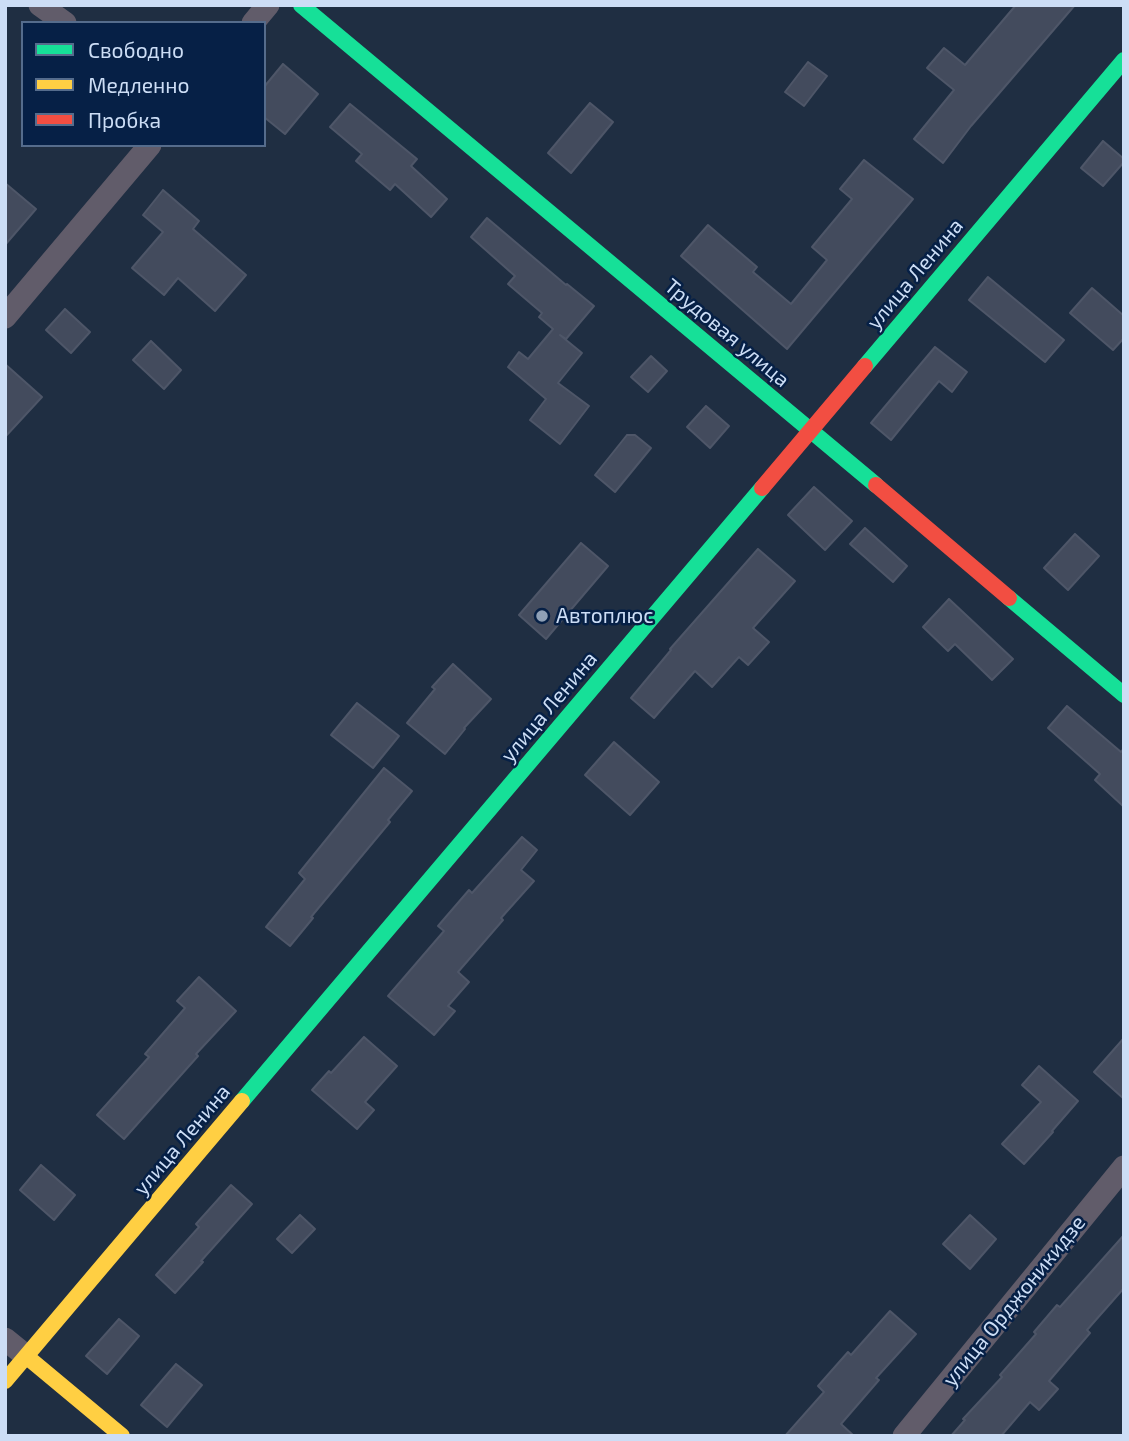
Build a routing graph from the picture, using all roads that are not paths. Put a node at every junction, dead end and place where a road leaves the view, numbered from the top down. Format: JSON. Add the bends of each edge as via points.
{"nodes":[{"id":1,"x":40,"y":5,"type":"edge"},
{"id":2,"x":268,"y":5,"type":"edge"},
{"id":3,"x":301,"y":5,"type":"edge"},
{"id":4,"x":62,"y":21,"type":"edge"},
{"id":5,"x":255,"y":21,"type":"edge"},
{"id":6,"x":1124,"y":60,"type":"edge"},
{"id":7,"x":148,"y":147,"type":"edge"},
{"id":8,"x":5,"y":317,"type":"edge"},
{"id":9,"x":811,"y":430,"type":"junction"},
{"id":10,"x":1124,"y":695,"type":"edge"},
{"id":11,"x":1124,"y":1167,"type":"edge"},
{"id":12,"x":5,"y":1339,"type":"edge"},
{"id":13,"x":26,"y":1356,"type":"junction"},
{"id":14,"x":5,"y":1381,"type":"edge"},
{"id":15,"x":122,"y":1436,"type":"edge"},
{"id":16,"x":904,"y":1436,"type":"edge"}],
"edges":[{"from":1,"to":4,"type":"street"},
{"from":2,"to":5,"type":"street"},
{"from":3,"to":9,"type":"street","name":"Трудовая улица"},
{"from":6,"to":9,"type":"street","name":"улица Ленина"},
{"from":7,"to":8,"type":"street"},
{"from":9,"to":10,"type":"street","name":"Трудовая улица"},
{"from":9,"to":13,"type":"street","name":"улица Ленина"},
{"from":11,"to":16,"type":"street","name":"улица Орджоникидзе"},
{"from":12,"to":13,"type":"street"},
{"from":13,"to":14,"type":"street","name":"улица Ленина"},
{"from":13,"to":15,"type":"street"}]}
